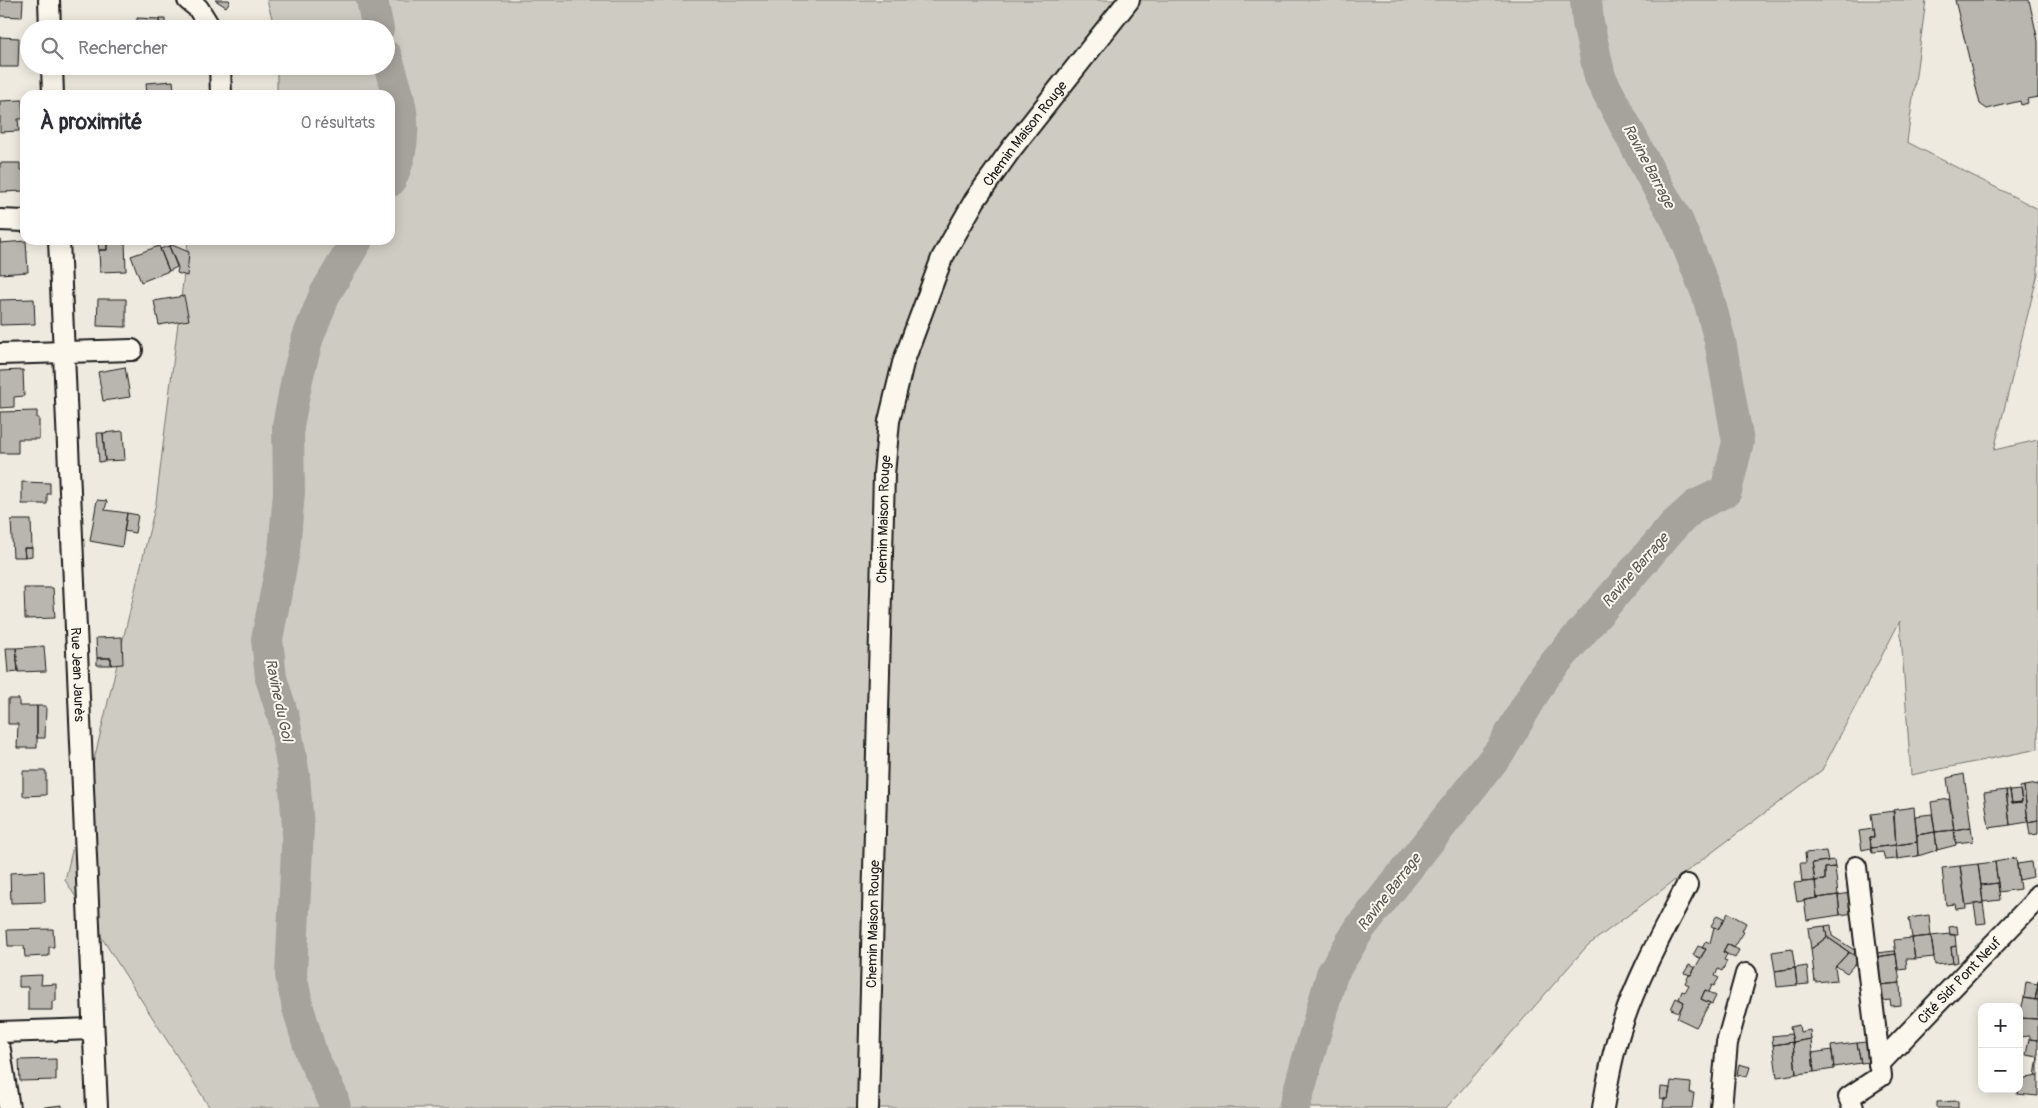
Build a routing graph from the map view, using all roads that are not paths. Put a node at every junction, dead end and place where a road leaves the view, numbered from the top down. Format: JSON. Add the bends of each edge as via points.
{"nodes":[{"id":1,"x":49,"y":0,"type":"edge"},
{"id":2,"x":188,"y":0,"type":"edge"},
{"id":3,"x":1130,"y":0,"type":"edge"},
{"id":4,"x":50,"y":20,"type":"edge"},
{"id":5,"x":205,"y":20,"type":"edge"},
{"id":6,"x":52,"y":75,"type":"edge"},
{"id":7,"x":220,"y":75,"type":"edge"},
{"id":8,"x":53,"y":90,"type":"edge"},
{"id":9,"x":221,"y":90,"type":"edge"},
{"id":10,"x":0,"y":220,"type":"edge"},
{"id":11,"x":20,"y":221,"type":"edge"},
{"id":12,"x":60,"y":245,"type":"edge"},
{"id":13,"x":132,"y":350,"type":"dead end"},
{"id":14,"x":64,"y":352,"type":"junction"},
{"id":15,"x":0,"y":354,"type":"edge"},
{"id":16,"x":1856,"y":867,"type":"dead end"},
{"id":17,"x":1687,"y":885,"type":"dead end"},
{"id":18,"x":2038,"y":895,"type":"edge"},
{"id":19,"x":1746,"y":974,"type":"dead end"},
{"id":20,"x":93,"y":1029,"type":"junction"},
{"id":21,"x":0,"y":1032,"type":"edge"},
{"id":22,"x":0,"y":1050,"type":"edge"},
{"id":23,"x":1879,"y":1064,"type":"junction"},
{"id":24,"x":9,"y":1108,"type":"edge"},
{"id":25,"x":97,"y":1108,"type":"edge"},
{"id":26,"x":868,"y":1108,"type":"edge"},
{"id":27,"x":1603,"y":1108,"type":"edge"},
{"id":28,"x":1721,"y":1108,"type":"edge"},
{"id":29,"x":1853,"y":1108,"type":"edge"}],
"edges":[{"from":1,"to":4,"type":"street"},
{"from":2,"to":5,"type":"street"},
{"from":3,"to":26,"type":"street","name":"Chemin Maison Rouge","via":[[1012,148],[966,216],[942,258],[922,308],[903,363],[889,420],[884,474]]},
{"from":6,"to":8,"type":"street"},
{"from":7,"to":9,"type":"street"},
{"from":10,"to":11,"type":"street"},
{"from":12,"to":14,"type":"street","name":"Rue Jean Jaurès"},
{"from":13,"to":14,"type":"street"},
{"from":14,"to":15,"type":"street"},
{"from":14,"to":20,"type":"street","name":"Rue Jean Jaurès"},
{"from":16,"to":23,"type":"street"},
{"from":17,"to":27,"type":"street","via":[[1641,974],[1623,1021],[1610,1065]]},
{"from":18,"to":23,"type":"street","name":"Cité Sidr Pont Neuf"},
{"from":19,"to":28,"type":"street","via":[[1727,1043]]},
{"from":20,"to":21,"type":"street"},
{"from":20,"to":25,"type":"street","name":"Rue Jean Jaurès"},
{"from":22,"to":24,"type":"street"},
{"from":23,"to":29,"type":"street","name":"Cité Sidr Pont Neuf","via":[[1881,1076],[1849,1097]]}]}
